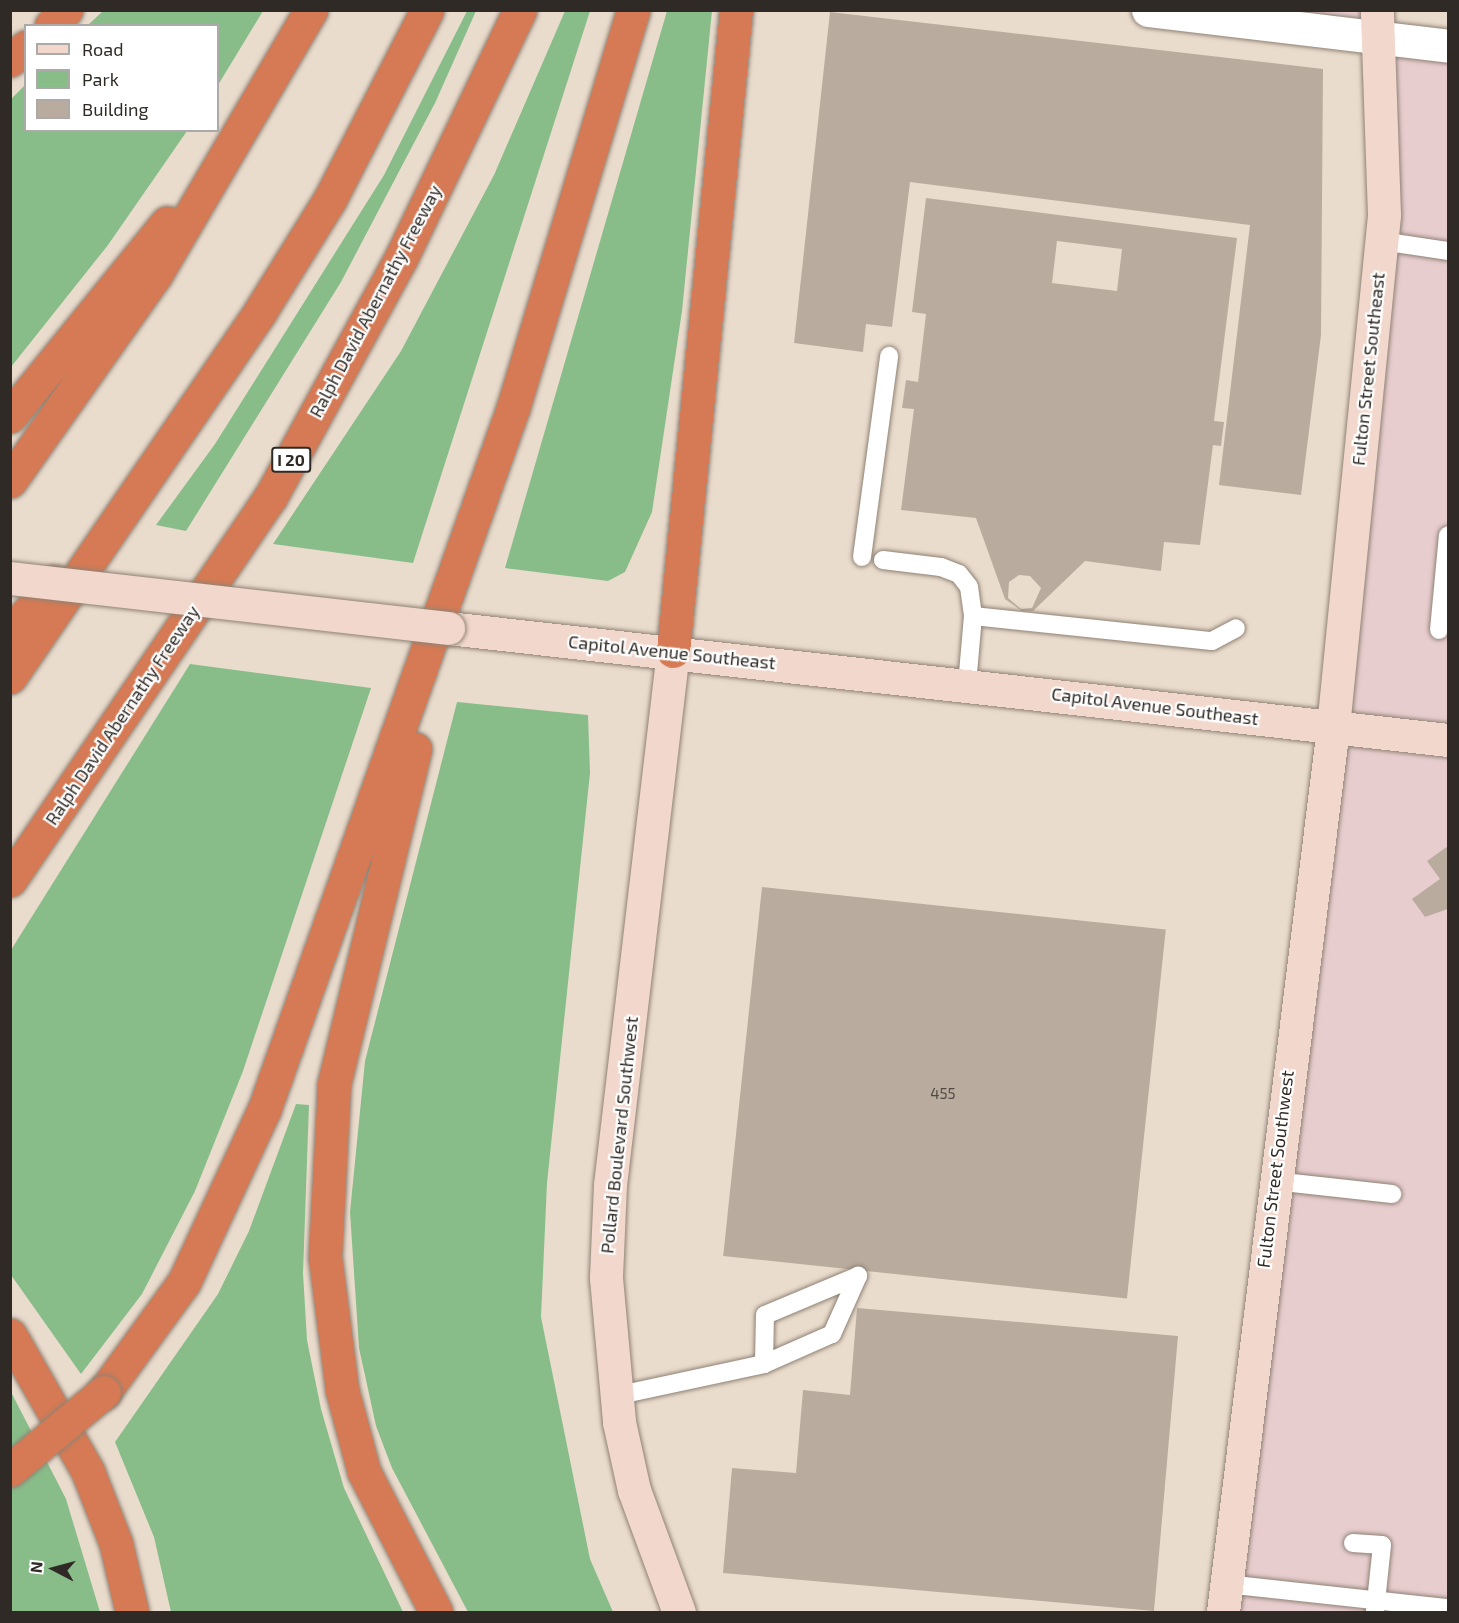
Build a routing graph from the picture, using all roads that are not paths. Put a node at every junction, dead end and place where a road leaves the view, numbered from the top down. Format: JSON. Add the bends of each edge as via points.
{"nodes":[{"id":1,"x":66,"y":10,"type":"edge"},
{"id":2,"x":311,"y":10,"type":"edge"},
{"id":3,"x":427,"y":10,"type":"edge"},
{"id":4,"x":520,"y":10,"type":"edge"},
{"id":5,"x":633,"y":10,"type":"edge"},
{"id":6,"x":736,"y":10,"type":"edge"},
{"id":7,"x":1148,"y":10,"type":"edge"},
{"id":8,"x":53,"y":24,"type":"edge"},
{"id":9,"x":1378,"y":24,"type":"edge"},
{"id":10,"x":1449,"y":46,"type":"edge"},
{"id":11,"x":24,"y":49,"type":"edge"},
{"id":12,"x":10,"y":60,"type":"edge"},
{"id":13,"x":251,"y":116,"type":"junction"},
{"id":14,"x":1381,"y":241,"type":"junction"},
{"id":15,"x":1449,"y":251,"type":"edge"},
{"id":16,"x":889,"y":356,"type":"dead end"},
{"id":17,"x":10,"y":416,"type":"edge"},
{"id":18,"x":169,"y":452,"type":"junction"},
{"id":19,"x":10,"y":481,"type":"edge"},
{"id":20,"x":1449,"y":535,"type":"edge"},
{"id":21,"x":862,"y":556,"type":"dead end"},
{"id":22,"x":462,"y":559,"type":"junction"},
{"id":23,"x":883,"y":560,"type":"dead end"},
{"id":24,"x":10,"y":578,"type":"edge"},
{"id":25,"x":973,"y":616,"type":"junction"},
{"id":26,"x":1236,"y":628,"type":"dead end"},
{"id":27,"x":1438,"y":630,"type":"dead end"},
{"id":28,"x":10,"y":633,"type":"edge"},
{"id":29,"x":673,"y":651,"type":"junction"},
{"id":30,"x":10,"y":677,"type":"edge"},
{"id":31,"x":967,"y":684,"type":"junction"},
{"id":32,"x":1333,"y":727,"type":"junction"},
{"id":33,"x":1449,"y":740,"type":"edge"},
{"id":34,"x":10,"y":880,"type":"edge"},
{"id":35,"x":1274,"y":1181,"type":"junction"},
{"id":36,"x":1392,"y":1194,"type":"dead end"},
{"id":37,"x":10,"y":1335,"type":"edge"},
{"id":38,"x":764,"y":1364,"type":"junction"},
{"id":39,"x":615,"y":1396,"type":"junction"},
{"id":40,"x":10,"y":1470,"type":"edge"},
{"id":41,"x":1353,"y":1543,"type":"dead end"},
{"id":42,"x":1225,"y":1598,"type":"edge"},
{"id":43,"x":1376,"y":1606,"type":"edge"},
{"id":44,"x":1449,"y":1608,"type":"edge"},
{"id":45,"x":132,"y":1612,"type":"edge"},
{"id":46,"x":436,"y":1612,"type":"edge"},
{"id":47,"x":678,"y":1612,"type":"edge"}],
"edges":[{"from":1,"to":8,"type":"highway"},
{"from":2,"to":13,"type":"highway"},
{"from":3,"to":18,"type":"highway","via":[[330,199]]},
{"from":4,"to":34,"type":"highway","name":"Ralph David Abernathy Freeway","number":"I 20","via":[[401,258],[270,498]]},
{"from":5,"to":22,"type":"highway"},
{"from":6,"to":29,"type":"highway"},
{"from":7,"to":9,"type":"street"},
{"from":9,"to":10,"type":"street"},
{"from":9,"to":14,"type":"main road","name":"Fulton Street Southeast"},
{"from":11,"to":12,"type":"highway"},
{"from":13,"to":17,"type":"highway"},
{"from":13,"to":19,"type":"highway","via":[[156,274]]},
{"from":14,"to":15,"type":"lane"},
{"from":14,"to":32,"type":"main road","name":"Fulton Street Southeast"},
{"from":16,"to":21,"type":"lane"},
{"from":18,"to":28,"type":"highway"},
{"from":18,"to":30,"type":"highway"},
{"from":20,"to":27,"type":"lane"},
{"from":22,"to":40,"type":"highway","bridge":true,"via":[[264,1110],[184,1282],[104,1392]]},
{"from":22,"to":46,"type":"highway","via":[[355,987],[334,1084],[326,1176],[325,1257],[342,1390],[364,1472]]},
{"from":23,"to":25,"type":"lane","via":[[959,574],[969,587]]},
{"from":24,"to":29,"type":"main road","name":"Capitol Avenue Southeast","bridge":true},
{"from":25,"to":26,"type":"lane","via":[[1212,641]]},
{"from":25,"to":31,"type":"lane"},
{"from":29,"to":31,"type":"main road","name":"Capitol Avenue Southeast"},
{"from":29,"to":39,"type":"main road","name":"Pollard Boulevard Southwest","via":[[610,1185],[606,1278]]},
{"from":31,"to":32,"type":"main road","name":"Capitol Avenue Southeast"},
{"from":32,"to":33,"type":"main road","name":"Capitol Avenue Southeast"},
{"from":32,"to":35,"type":"main road","name":"Fulton Street Southwest"},
{"from":35,"to":36,"type":"lane"},
{"from":35,"to":42,"type":"main road","name":"Fulton Street Southwest"},
{"from":37,"to":45,"type":"highway","via":[[88,1472],[116,1544]]},
{"from":38,"to":38,"type":"lane","via":[[832,1334],[858,1276],[765,1315]]},
{"from":38,"to":39,"type":"lane"},
{"from":39,"to":47,"type":"main road","name":"Pollard Boulevard Southwest","via":[[634,1490]]},
{"from":41,"to":43,"type":"lane","via":[[1382,1545]]},
{"from":42,"to":43,"type":"lane"},
{"from":43,"to":44,"type":"lane"}]}
